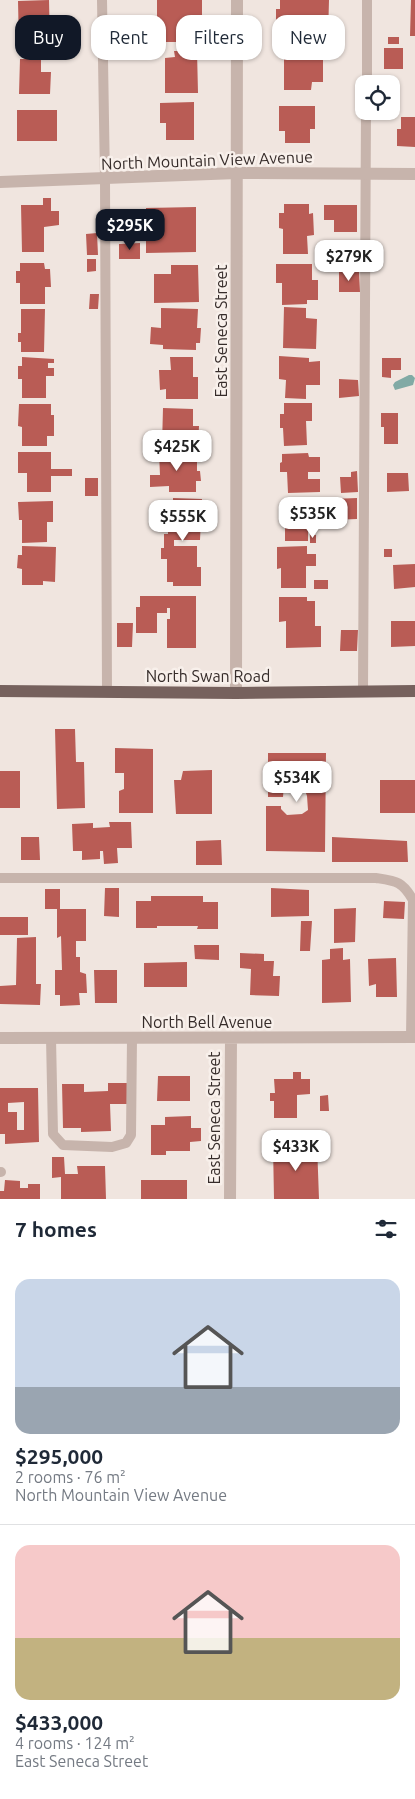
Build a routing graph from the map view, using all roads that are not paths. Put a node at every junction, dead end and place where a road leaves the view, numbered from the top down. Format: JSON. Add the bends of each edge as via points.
{"nodes":[{"id":1,"x":102,"y":0,"type":"edge"},
{"id":2,"x":237,"y":0,"type":"edge"},
{"id":3,"x":367,"y":0,"type":"edge"},
{"id":4,"x":367,"y":75,"type":"edge"},
{"id":5,"x":366,"y":120,"type":"edge"},
{"id":6,"x":237,"y":174,"type":"junction"},
{"id":7,"x":366,"y":174,"type":"junction"},
{"id":8,"x":415,"y":174,"type":"edge"},
{"id":9,"x":104,"y":179,"type":"junction"},
{"id":10,"x":0,"y":182,"type":"edge"},
{"id":11,"x":0,"y":691,"type":"edge"},
{"id":12,"x":415,"y":691,"type":"edge"},
{"id":13,"x":107,"y":692,"type":"junction"},
{"id":14,"x":363,"y":692,"type":"junction"},
{"id":15,"x":236,"y":693,"type":"junction"},
{"id":16,"x":0,"y":878,"type":"edge"},
{"id":17,"x":413,"y":1037,"type":"edge"},
{"id":18,"x":0,"y":1038,"type":"edge"},
{"id":19,"x":51,"y":1038,"type":"junction"},
{"id":20,"x":132,"y":1038,"type":"junction"},
{"id":21,"x":231,"y":1038,"type":"junction"},
{"id":22,"x":230,"y":1199,"type":"edge"}],
"edges":[{"from":1,"to":9,"type":"lane"},
{"from":2,"to":6,"type":"street","name":"East Seneca Street"},
{"from":3,"to":4,"type":"lane"},
{"from":5,"to":7,"type":"lane"},
{"from":6,"to":7,"type":"street","name":"North Mountain View Avenue"},
{"from":6,"to":9,"type":"street","name":"North Mountain View Avenue"},
{"from":6,"to":15,"type":"street","name":"East Seneca Street"},
{"from":7,"to":8,"type":"street","name":"North Mountain View Avenue"},
{"from":7,"to":14,"type":"lane"},
{"from":9,"to":10,"type":"street","name":"North Mountain View Avenue"},
{"from":9,"to":13,"type":"lane"},
{"from":11,"to":13,"type":"main road","name":"North Swan Road"},
{"from":12,"to":14,"type":"main road","name":"North Swan Road"},
{"from":13,"to":15,"type":"main road","name":"North Swan Road"},
{"from":14,"to":15,"type":"main road","name":"North Swan Road"},
{"from":16,"to":17,"type":"lane","via":[[391,880],[406,886],[413,900]]},
{"from":17,"to":21,"type":"street","name":"North Bell Avenue"},
{"from":18,"to":19,"type":"street","name":"North Bell Avenue"},
{"from":19,"to":20,"type":"street","name":"North Bell Avenue"},
{"from":19,"to":20,"type":"lane","via":[[52,1134],[63,1145],[112,1147],[126,1143],[131,1135]]},
{"from":20,"to":21,"type":"street","name":"North Bell Avenue"},
{"from":21,"to":22,"type":"street","name":"East Seneca Street"}]}
